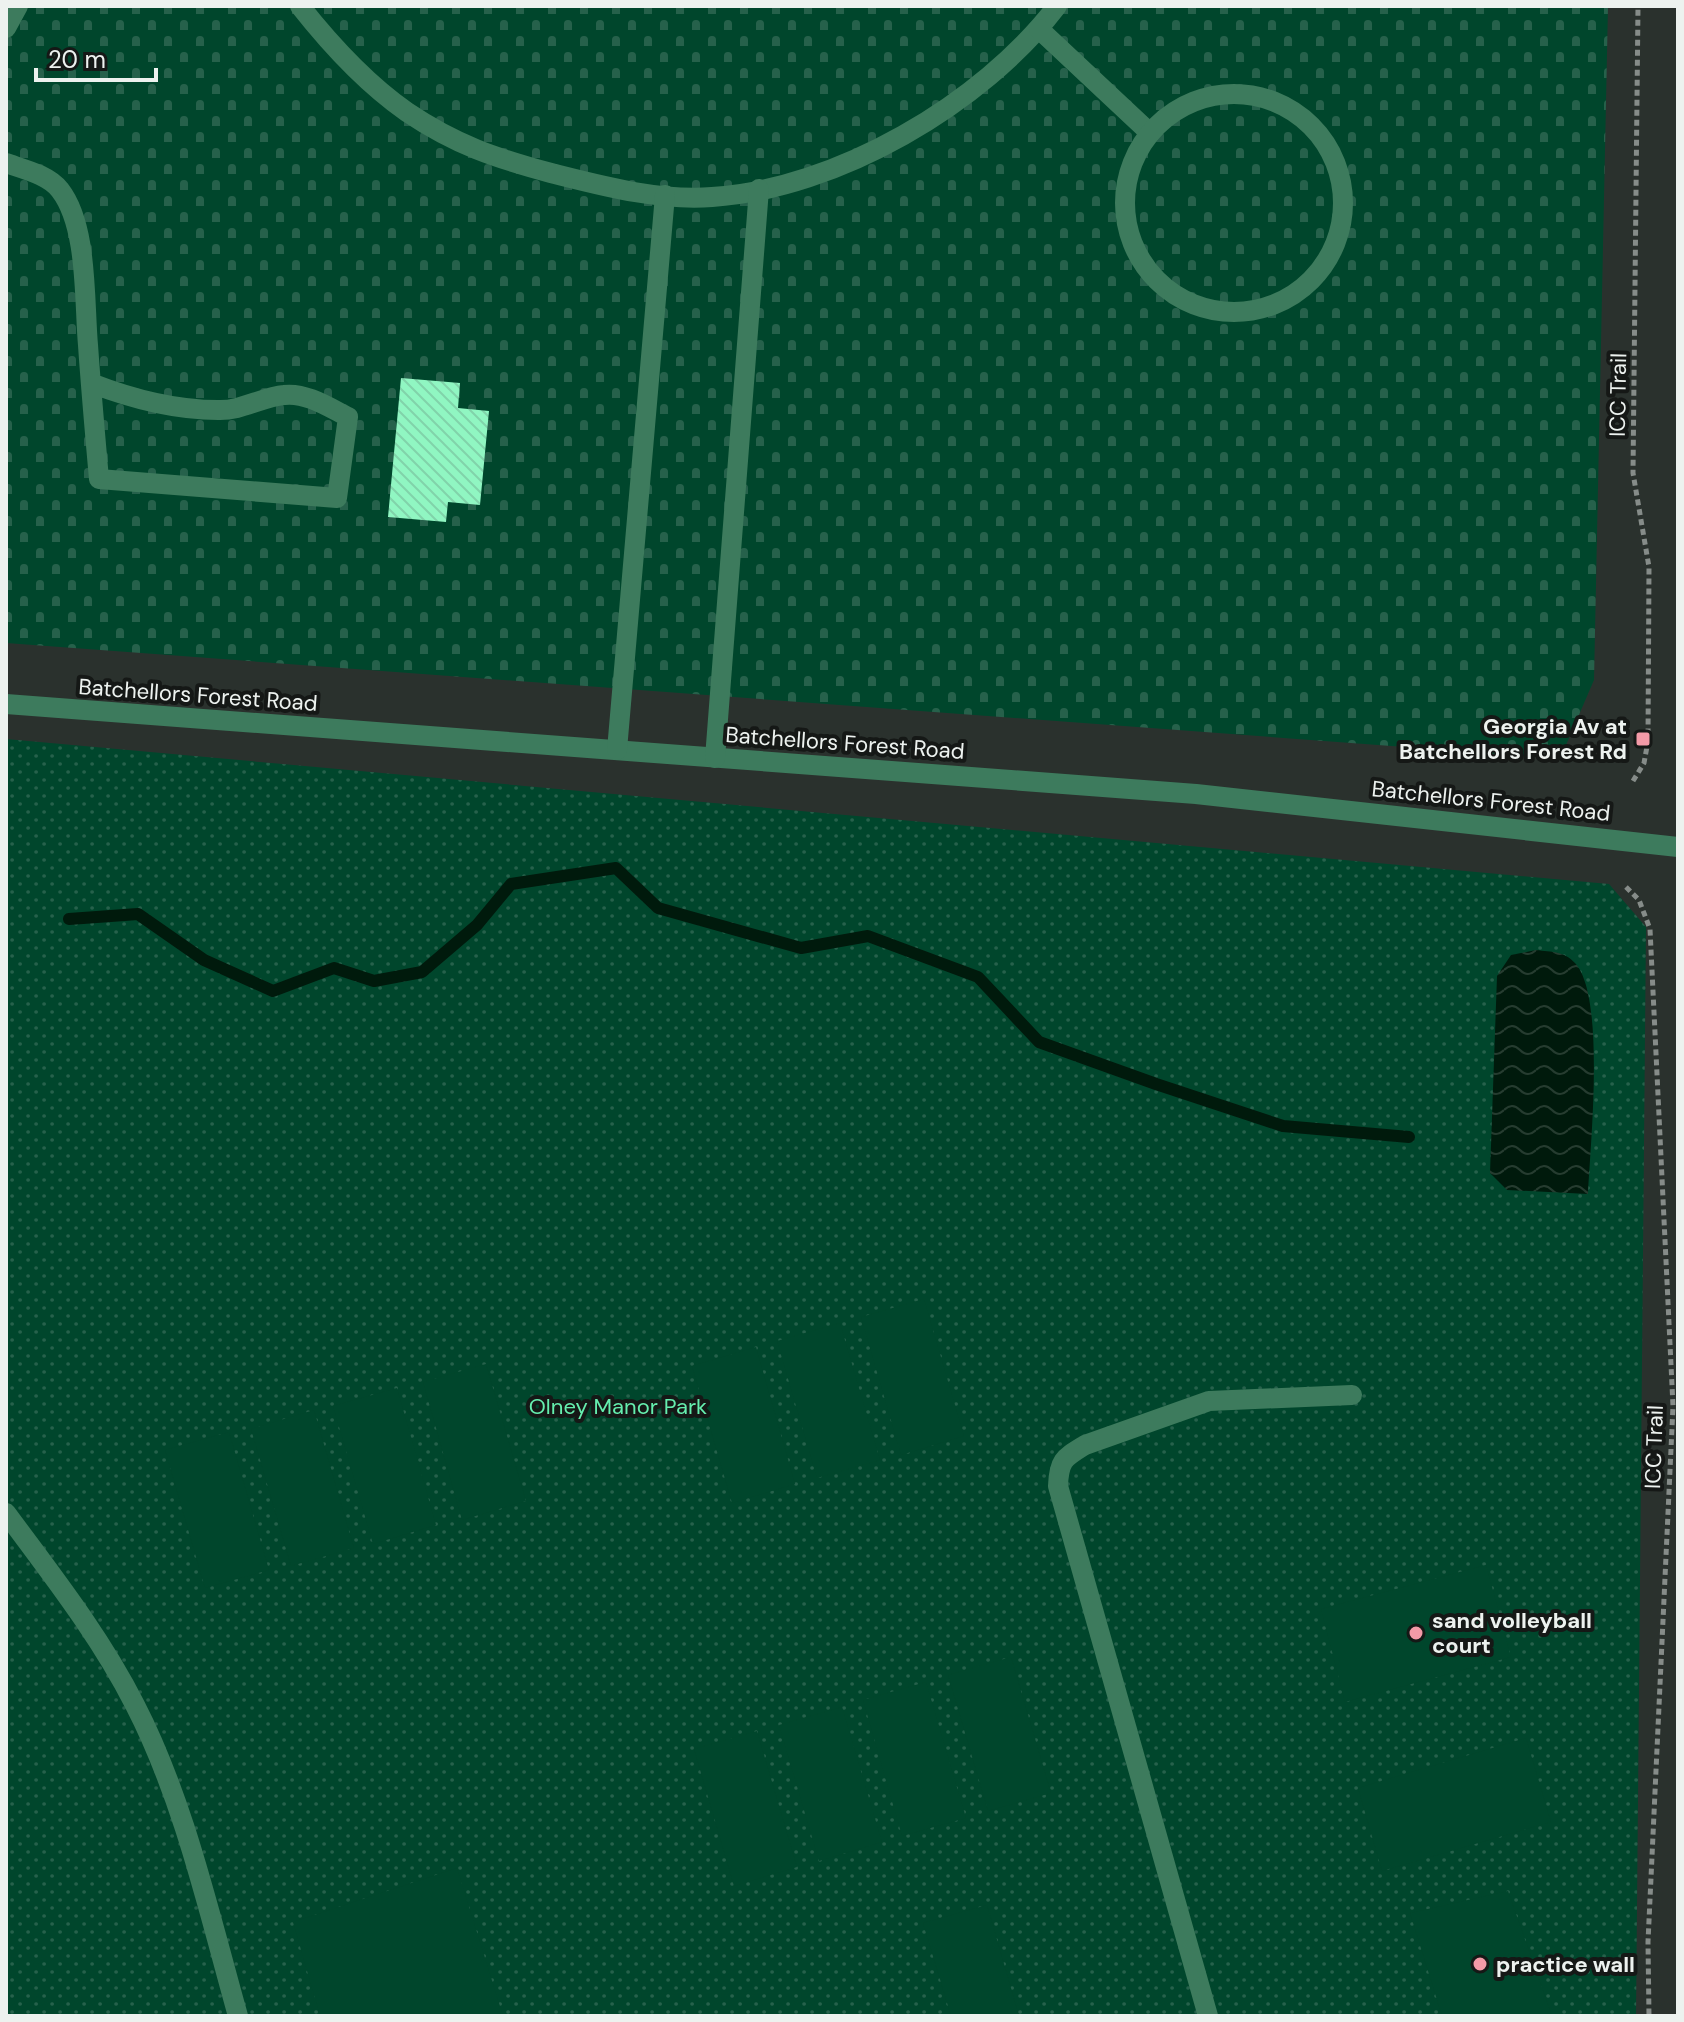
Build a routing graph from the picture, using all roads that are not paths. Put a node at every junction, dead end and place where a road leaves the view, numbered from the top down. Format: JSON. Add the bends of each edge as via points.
{"nodes":[{"id":1,"x":18,"y":6,"type":"edge"},
{"id":2,"x":300,"y":6,"type":"edge"},
{"id":3,"x":1057,"y":6,"type":"edge"},
{"id":4,"x":6,"y":28,"type":"edge"},
{"id":5,"x":1039,"y":29,"type":"junction"},
{"id":6,"x":1150,"y":133,"type":"junction"},
{"id":7,"x":6,"y":163,"type":"edge"},
{"id":8,"x":759,"y":189,"type":"junction"},
{"id":9,"x":665,"y":195,"type":"junction"},
{"id":10,"x":91,"y":383,"type":"junction"},
{"id":11,"x":6,"y":704,"type":"edge"},
{"id":12,"x":617,"y":750,"type":"junction"},
{"id":13,"x":715,"y":758,"type":"junction"},
{"id":14,"x":1678,"y":847,"type":"edge"},
{"id":15,"x":1352,"y":1395,"type":"dead end"},
{"id":16,"x":6,"y":1513,"type":"edge"},
{"id":17,"x":232,"y":2015,"type":"edge"},
{"id":18,"x":1208,"y":2016,"type":"edge"}],
"edges":[{"from":1,"to":4,"type":"street"},
{"from":2,"to":9,"type":"street","via":[[372,83],[456,141],[499,160],[599,186]]},
{"from":3,"to":5,"type":"street"},
{"from":5,"to":6,"type":"street"},
{"from":5,"to":8,"type":"street","via":[[948,109],[881,148]]},
{"from":6,"to":6,"type":"street","via":[[1126,183],[1125,211],[1131,241],[1164,287],[1194,305],[1252,311],[1301,290],[1316,276],[1340,232],[1344,193],[1328,145],[1312,125],[1270,99],[1233,94],[1202,98]]},
{"from":7,"to":10,"type":"street","via":[[59,188],[73,214]]},
{"from":8,"to":9,"type":"street","via":[[712,197]]},
{"from":8,"to":13,"type":"street"},
{"from":9,"to":12,"type":"street"},
{"from":10,"to":10,"type":"street","via":[[99,479],[337,498],[348,417],[319,402],[286,394],[221,411],[130,398]]},
{"from":11,"to":12,"type":"street","name":"Batchellors Forest Road"},
{"from":12,"to":13,"type":"street","name":"Batchellors Forest Road"},
{"from":13,"to":14,"type":"street","name":"Batchellors Forest Road","via":[[1196,794]]},
{"from":15,"to":18,"type":"street","via":[[1209,1401],[1085,1445],[1059,1466],[1058,1486]]},
{"from":16,"to":17,"type":"street","via":[[105,1650],[136,1705],[166,1776]]}]}
